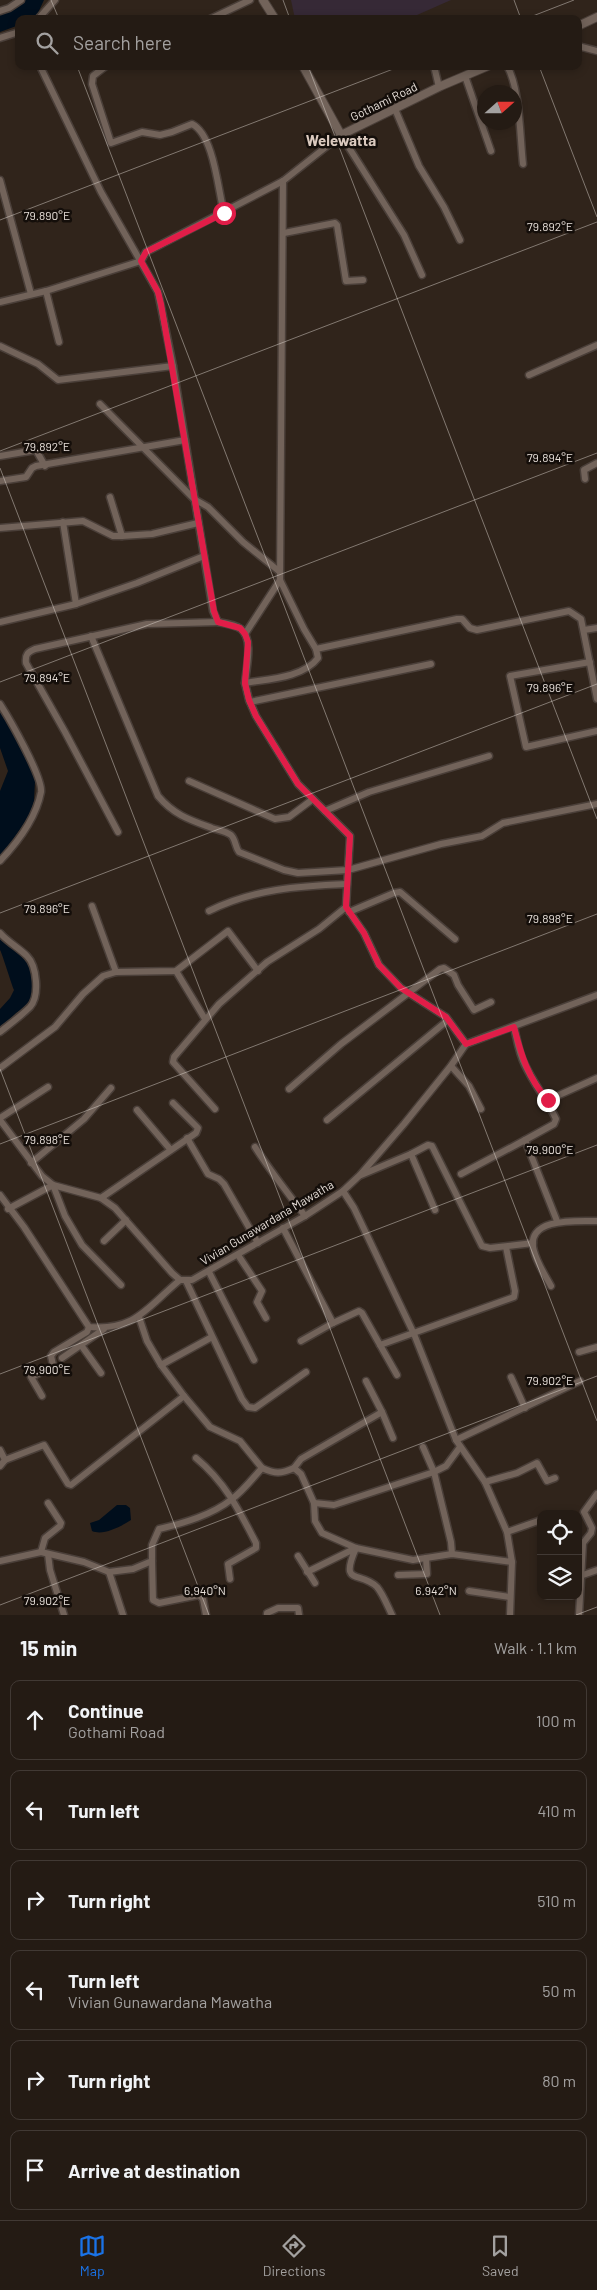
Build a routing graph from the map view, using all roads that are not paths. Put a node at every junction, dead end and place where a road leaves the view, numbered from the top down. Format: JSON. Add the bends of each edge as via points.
{"nodes":[{"id":1,"x":21,"y":0,"type":"edge"},
{"id":2,"x":55,"y":0,"type":"edge"},
{"id":3,"x":250,"y":0,"type":"edge"},
{"id":4,"x":263,"y":0,"type":"edge"},
{"id":5,"x":0,"y":11,"type":"edge"},
{"id":6,"x":42,"y":15,"type":"edge"},
{"id":7,"x":218,"y":15,"type":"edge"},
{"id":8,"x":272,"y":15,"type":"edge"},
{"id":9,"x":597,"y":17,"type":"edge"},
{"id":10,"x":582,"y":24,"type":"edge"},
{"id":11,"x":15,"y":33,"type":"edge"},
{"id":12,"x":0,"y":38,"type":"edge"},
{"id":13,"x":582,"y":47,"type":"edge"},
{"id":14,"x":597,"y":51,"type":"edge"},
{"id":15,"x":42,"y":70,"type":"edge"},
{"id":16,"x":101,"y":70,"type":"edge"},
{"id":17,"x":305,"y":70,"type":"edge"},
{"id":18,"x":435,"y":70,"type":"edge"},
{"id":19,"x":479,"y":70,"type":"edge"},
{"id":20,"x":509,"y":70,"type":"edge"},
{"id":21,"x":465,"y":76,"type":"junction"},
{"id":22,"x":438,"y":88,"type":"junction"},
{"id":23,"x":395,"y":109,"type":"junction"},
{"id":24,"x":342,"y":136,"type":"junction"},
{"id":25,"x":491,"y":151,"type":"dead end"},
{"id":26,"x":523,"y":164,"type":"dead end"},
{"id":27,"x":0,"y":180,"type":"edge"},
{"id":28,"x":283,"y":182,"type":"junction"},
{"id":29,"x":224,"y":213,"type":"junction"},
{"id":30,"x":284,"y":233,"type":"junction"},
{"id":31,"x":460,"y":240,"type":"dead end"},
{"id":32,"x":141,"y":261,"type":"junction"},
{"id":33,"x":422,"y":275,"type":"dead end"},
{"id":34,"x":363,"y":280,"type":"dead end"},
{"id":35,"x":46,"y":291,"type":"junction"},
{"id":36,"x":31,"y":294,"type":"junction"},
{"id":37,"x":0,"y":302,"type":"edge"},
{"id":38,"x":59,"y":342,"type":"dead end"},
{"id":39,"x":597,"y":345,"type":"edge"},
{"id":40,"x":0,"y":346,"type":"edge"},
{"id":41,"x":173,"y":366,"type":"junction"},
{"id":42,"x":529,"y":375,"type":"dead end"},
{"id":43,"x":100,"y":404,"type":"dead end"},
{"id":44,"x":184,"y":440,"type":"junction"},
{"id":45,"x":143,"y":448,"type":"junction"},
{"id":46,"x":0,"y":456,"type":"edge"},
{"id":47,"x":597,"y":463,"type":"edge"},
{"id":48,"x":45,"y":466,"type":"junction"},
{"id":49,"x":585,"y":479,"type":"dead end"},
{"id":50,"x":0,"y":481,"type":"edge"},
{"id":51,"x":110,"y":497,"type":"dead end"},
{"id":52,"x":194,"y":499,"type":"junction"},
{"id":53,"x":63,"y":522,"type":"junction"},
{"id":54,"x":198,"y":523,"type":"junction"},
{"id":55,"x":0,"y":528,"type":"edge"},
{"id":56,"x":122,"y":536,"type":"junction"},
{"id":57,"x":204,"y":556,"type":"junction"},
{"id":58,"x":280,"y":572,"type":"junction"},
{"id":59,"x":280,"y":580,"type":"junction"},
{"id":60,"x":76,"y":604,"type":"junction"},
{"id":61,"x":0,"y":622,"type":"edge"},
{"id":62,"x":218,"y":622,"type":"junction"},
{"id":63,"x":597,"y":628,"type":"edge"},
{"id":64,"x":584,"y":630,"type":"junction"},
{"id":65,"x":245,"y":634,"type":"junction"},
{"id":66,"x":91,"y":636,"type":"junction"},
{"id":67,"x":316,"y":649,"type":"junction"},
{"id":68,"x":590,"y":662,"type":"junction"},
{"id":69,"x":431,"y":664,"type":"dead end"},
{"id":70,"x":245,"y":683,"type":"junction"},
{"id":71,"x":596,"y":691,"type":"edge"},
{"id":72,"x":597,"y":699,"type":"edge"},
{"id":73,"x":250,"y":702,"type":"junction"},
{"id":74,"x":0,"y":704,"type":"edge"},
{"id":75,"x":597,"y":731,"type":"edge"},
{"id":76,"x":489,"y":756,"type":"dead end"},
{"id":77,"x":190,"y":781,"type":"dead end"},
{"id":78,"x":313,"y":799,"type":"junction"},
{"id":79,"x":597,"y":804,"type":"edge"},
{"id":80,"x":325,"y":811,"type":"junction"},
{"id":81,"x":118,"y":832,"type":"dead end"},
{"id":82,"x":0,"y":861,"type":"edge"},
{"id":83,"x":348,"y":870,"type":"junction"},
{"id":84,"x":347,"y":884,"type":"junction"},
{"id":85,"x":92,"y":906,"type":"dead end"},
{"id":86,"x":347,"y":909,"type":"junction"},
{"id":87,"x":209,"y":911,"type":"dead end"},
{"id":88,"x":0,"y":933,"type":"edge"},
{"id":89,"x":455,"y":939,"type":"dead end"},
{"id":90,"x":176,"y":971,"type":"junction"},
{"id":91,"x":258,"y":971,"type":"junction"},
{"id":92,"x":116,"y":972,"type":"junction"},
{"id":93,"x":407,"y":993,"type":"junction"},
{"id":94,"x":597,"y":995,"type":"edge"},
{"id":95,"x":492,"y":1002,"type":"dead end"},
{"id":96,"x":205,"y":1019,"type":"junction"},
{"id":97,"x":448,"y":1020,"type":"junction"},
{"id":98,"x":514,"y":1027,"type":"junction"},
{"id":99,"x":0,"y":1032,"type":"edge"},
{"id":100,"x":466,"y":1044,"type":"junction"},
{"id":101,"x":451,"y":1066,"type":"junction"},
{"id":102,"x":0,"y":1068,"type":"edge"},
{"id":103,"x":597,"y":1078,"type":"edge"},
{"id":104,"x":48,"y":1087,"type":"dead end"},
{"id":105,"x":111,"y":1088,"type":"dead end"},
{"id":106,"x":289,"y":1089,"type":"dead end"},
{"id":107,"x":548,"y":1100,"type":"junction"},
{"id":108,"x":173,"y":1103,"type":"dead end"},
{"id":109,"x":215,"y":1109,"type":"dead end"},
{"id":110,"x":481,"y":1109,"type":"dead end"},
{"id":111,"x":137,"y":1110,"type":"dead end"},
{"id":112,"x":0,"y":1119,"type":"edge"},
{"id":113,"x":327,"y":1120,"type":"dead end"},
{"id":114,"x":188,"y":1138,"type":"junction"},
{"id":115,"x":525,"y":1140,"type":"junction"},
{"id":116,"x":255,"y":1147,"type":"dead end"},
{"id":117,"x":170,"y":1149,"type":"junction"},
{"id":118,"x":411,"y":1154,"type":"junction"},
{"id":119,"x":31,"y":1163,"type":"junction"},
{"id":120,"x":461,"y":1174,"type":"dead end"},
{"id":121,"x":360,"y":1175,"type":"junction"},
{"id":122,"x":53,"y":1185,"type":"junction"},
{"id":123,"x":343,"y":1191,"type":"junction"},
{"id":124,"x":0,"y":1195,"type":"edge"},
{"id":125,"x":102,"y":1198,"type":"junction"},
{"id":126,"x":8,"y":1208,"type":"junction"},
{"id":127,"x":434,"y":1210,"type":"dead end"},
{"id":128,"x":305,"y":1216,"type":"junction"},
{"id":129,"x":126,"y":1220,"type":"junction"},
{"id":130,"x":557,"y":1221,"type":"junction"},
{"id":131,"x":597,"y":1221,"type":"edge"},
{"id":132,"x":284,"y":1228,"type":"junction"},
{"id":133,"x":104,"y":1241,"type":"dead end"},
{"id":134,"x":258,"y":1243,"type":"junction"},
{"id":135,"x":533,"y":1243,"type":"junction"},
{"id":136,"x":506,"y":1247,"type":"junction"},
{"id":137,"x":238,"y":1255,"type":"junction"},
{"id":138,"x":209,"y":1272,"type":"junction"},
{"id":139,"x":183,"y":1280,"type":"junction"},
{"id":140,"x":121,"y":1285,"type":"dead end"},
{"id":141,"x":551,"y":1286,"type":"dead end"},
{"id":142,"x":139,"y":1317,"type":"junction"},
{"id":143,"x":266,"y":1318,"type":"dead end"},
{"id":144,"x":333,"y":1323,"type":"junction"},
{"id":145,"x":88,"y":1328,"type":"junction"},
{"id":146,"x":104,"y":1328,"type":"junction"},
{"id":147,"x":414,"y":1334,"type":"junction"},
{"id":148,"x":212,"y":1337,"type":"junction"},
{"id":149,"x":301,"y":1341,"type":"dead end"},
{"id":150,"x":81,"y":1345,"type":"junction"},
{"id":151,"x":380,"y":1346,"type":"junction"},
{"id":152,"x":597,"y":1347,"type":"edge"},
{"id":153,"x":579,"y":1352,"type":"dead end"},
{"id":154,"x":62,"y":1358,"type":"dead end"},
{"id":155,"x":254,"y":1360,"type":"dead end"},
{"id":156,"x":160,"y":1365,"type":"junction"},
{"id":157,"x":306,"y":1372,"type":"dead end"},
{"id":158,"x":101,"y":1373,"type":"dead end"},
{"id":159,"x":397,"y":1375,"type":"dead end"},
{"id":160,"x":511,"y":1377,"type":"dead end"},
{"id":161,"x":366,"y":1381,"type":"dead end"},
{"id":162,"x":580,"y":1381,"type":"dead end"},
{"id":163,"x":42,"y":1396,"type":"dead end"},
{"id":164,"x":184,"y":1396,"type":"junction"},
{"id":165,"x":525,"y":1408,"type":"junction"},
{"id":166,"x":382,"y":1412,"type":"junction"},
{"id":167,"x":393,"y":1438,"type":"dead end"},
{"id":168,"x":456,"y":1440,"type":"junction"},
{"id":169,"x":424,"y":1447,"type":"dead end"},
{"id":170,"x":460,"y":1447,"type":"junction"},
{"id":171,"x":0,"y":1450,"type":"edge"},
{"id":172,"x":196,"y":1458,"type":"dead end"},
{"id":173,"x":5,"y":1460,"type":"junction"},
{"id":174,"x":0,"y":1466,"type":"edge"},
{"id":175,"x":262,"y":1468,"type":"junction"},
{"id":176,"x":294,"y":1468,"type":"junction"},
{"id":177,"x":434,"y":1472,"type":"junction"},
{"id":178,"x":555,"y":1478,"type":"dead end"},
{"id":179,"x":485,"y":1482,"type":"junction"},
{"id":180,"x":597,"y":1494,"type":"edge"},
{"id":181,"x":233,"y":1498,"type":"junction"},
{"id":182,"x":48,"y":1503,"type":"dead end"},
{"id":183,"x":314,"y":1503,"type":"junction"},
{"id":184,"x":582,"y":1517,"type":"edge"},
{"id":185,"x":587,"y":1517,"type":"junction"},
{"id":186,"x":537,"y":1521,"type":"edge"},
{"id":187,"x":507,"y":1532,"type":"junction"},
{"id":188,"x":356,"y":1548,"type":"junction"},
{"id":189,"x":45,"y":1553,"type":"junction"},
{"id":190,"x":452,"y":1554,"type":"junction"},
{"id":191,"x":582,"y":1555,"type":"edge"},
{"id":192,"x":298,"y":1556,"type":"dead end"},
{"id":193,"x":426,"y":1558,"type":"junction"},
{"id":194,"x":0,"y":1561,"type":"edge"},
{"id":195,"x":152,"y":1561,"type":"junction"},
{"id":196,"x":512,"y":1562,"type":"junction"},
{"id":197,"x":597,"y":1570,"type":"edge"},
{"id":198,"x":109,"y":1572,"type":"junction"},
{"id":199,"x":307,"y":1572,"type":"junction"},
{"id":200,"x":398,"y":1575,"type":"dead end"},
{"id":201,"x":582,"y":1575,"type":"edge"},
{"id":202,"x":230,"y":1579,"type":"dead end"},
{"id":203,"x":315,"y":1583,"type":"dead end"},
{"id":204,"x":469,"y":1591,"type":"dead end"},
{"id":205,"x":510,"y":1597,"type":"junction"},
{"id":206,"x":579,"y":1600,"type":"edge"},
{"id":207,"x":64,"y":1615,"type":"edge"},
{"id":208,"x":123,"y":1615,"type":"edge"},
{"id":209,"x":206,"y":1615,"type":"edge"},
{"id":210,"x":267,"y":1615,"type":"edge"},
{"id":211,"x":299,"y":1615,"type":"edge"},
{"id":212,"x":392,"y":1615,"type":"edge"},
{"id":213,"x":510,"y":1615,"type":"edge"},
{"id":214,"x":579,"y":1615,"type":"edge"}],
"edges":[{"from":1,"to":5,"type":"street"},
{"from":2,"to":6,"type":"street"},
{"from":3,"to":7,"type":"street"},
{"from":4,"to":8,"type":"street"},
{"from":9,"to":10,"type":"street"},
{"from":11,"to":12,"type":"street"},
{"from":13,"to":14,"type":"street"},
{"from":15,"to":32,"type":"street","via":[[101,192]]},
{"from":16,"to":29,"type":"street","via":[[93,76],[92,84],[111,142],[142,132],[160,135],[192,124],[210,150]]},
{"from":17,"to":24,"type":"street"},
{"from":18,"to":22,"type":"street"},
{"from":19,"to":21,"type":"street","name":"Gothami Road"},
{"from":20,"to":26,"type":"street","via":[[516,98]]},
{"from":21,"to":22,"type":"street","name":"Gothami Road"},
{"from":21,"to":25,"type":"street"},
{"from":22,"to":23,"type":"street","name":"Gothami Road"},
{"from":23,"to":24,"type":"street","name":"Gothami Road"},
{"from":23,"to":31,"type":"street","via":[[419,166]]},
{"from":24,"to":28,"type":"street","name":"Gothami Road"},
{"from":24,"to":33,"type":"street","via":[[404,235]]},
{"from":27,"to":36,"type":"street"},
{"from":28,"to":29,"type":"street","name":"Gothami Road"},
{"from":28,"to":30,"type":"street"},
{"from":29,"to":32,"type":"street","name":"Gothami Road","via":[[146,252]]},
{"from":30,"to":34,"type":"street","via":[[335,223],[346,281]]},
{"from":30,"to":58,"type":"street"},
{"from":32,"to":35,"type":"street","name":"Gothami Road"},
{"from":32,"to":41,"type":"street","via":[[158,292]]},
{"from":35,"to":36,"type":"street","name":"Gothami Road"},
{"from":35,"to":38,"type":"street"},
{"from":36,"to":37,"type":"street","name":"Gothami Road"},
{"from":39,"to":42,"type":"street"},
{"from":40,"to":41,"type":"street","via":[[38,364],[58,380]]},
{"from":41,"to":44,"type":"street"},
{"from":43,"to":45,"type":"street"},
{"from":44,"to":45,"type":"street"},
{"from":44,"to":52,"type":"street"},
{"from":45,"to":48,"type":"street"},
{"from":45,"to":52,"type":"street"},
{"from":46,"to":48,"type":"street","via":[[36,450]]},
{"from":47,"to":49,"type":"street","via":[[584,470]]},
{"from":48,"to":50,"type":"street","via":[[32,468],[26,477]]},
{"from":51,"to":56,"type":"street"},
{"from":52,"to":54,"type":"street"},
{"from":52,"to":58,"type":"street","via":[[208,507],[243,542]]},
{"from":53,"to":55,"type":"street"},
{"from":53,"to":56,"type":"street","via":[[83,521],[113,536]]},
{"from":53,"to":60,"type":"street"},
{"from":54,"to":56,"type":"street","via":[[152,534]]},
{"from":54,"to":57,"type":"street"},
{"from":57,"to":60,"type":"street","via":[[137,584]]},
{"from":57,"to":62,"type":"street"},
{"from":58,"to":59,"type":"street"},
{"from":59,"to":65,"type":"street"},
{"from":59,"to":67,"type":"street"},
{"from":60,"to":61,"type":"street"},
{"from":62,"to":65,"type":"street","via":[[240,628]]},
{"from":62,"to":66,"type":"street","via":[[147,624]]},
{"from":63,"to":64,"type":"street"},
{"from":64,"to":67,"type":"street","via":[[581,619],[569,610],[477,630],[457,619]]},
{"from":64,"to":68,"type":"street"},
{"from":65,"to":70,"type":"street","via":[[248,642]]},
{"from":66,"to":81,"type":"street","via":[[35,649],[28,652],[26,663]]},
{"from":66,"to":83,"type":"street","via":[[158,796],[168,809],[230,834],[240,852],[284,870],[298,873]]},
{"from":67,"to":70,"type":"street","via":[[318,658],[312,666]]},
{"from":68,"to":71,"type":"street"},
{"from":68,"to":75,"type":"street","via":[[510,676],[526,748]]},
{"from":69,"to":73,"type":"street"},
{"from":70,"to":73,"type":"street"},
{"from":71,"to":72,"type":"street"},
{"from":73,"to":78,"type":"street","via":[[298,784]]},
{"from":74,"to":82,"type":"street","via":[[34,766],[41,790],[22,836]]},
{"from":76,"to":80,"type":"street","via":[[370,792]]},
{"from":77,"to":78,"type":"street","via":[[275,819],[290,817]]},
{"from":78,"to":80,"type":"street"},
{"from":79,"to":83,"type":"street","via":[[503,823],[482,836]]},
{"from":80,"to":83,"type":"street","via":[[350,836]]},
{"from":83,"to":84,"type":"street"},
{"from":84,"to":86,"type":"street"},
{"from":84,"to":87,"type":"street","via":[[256,893]]},
{"from":85,"to":92,"type":"street"},
{"from":86,"to":89,"type":"street","via":[[400,892]]},
{"from":86,"to":91,"type":"street"},
{"from":86,"to":93,"type":"street","via":[[364,933],[379,965]]},
{"from":88,"to":99,"type":"street","via":[[27,956],[36,971],[31,1006]]},
{"from":90,"to":91,"type":"street","via":[[228,931]]},
{"from":90,"to":92,"type":"street"},
{"from":90,"to":96,"type":"street"},
{"from":91,"to":96,"type":"street"},
{"from":92,"to":102,"type":"street","via":[[103,976],[55,1027]]},
{"from":93,"to":95,"type":"street","via":[[444,968],[454,975],[474,1010]]},
{"from":93,"to":97,"type":"street"},
{"from":93,"to":106,"type":"street"},
{"from":94,"to":98,"type":"street"},
{"from":96,"to":109,"type":"street","via":[[173,1062]]},
{"from":97,"to":100,"type":"street"},
{"from":97,"to":113,"type":"street"},
{"from":98,"to":100,"type":"street"},
{"from":98,"to":107,"type":"street","via":[[524,1063],[538,1090]]},
{"from":100,"to":101,"type":"street","name":"Vivian Gunawardana Mawatha"},
{"from":101,"to":110,"type":"street","via":[[469,1086]]},
{"from":101,"to":121,"type":"street","name":"Vivian Gunawardana Mawatha"},
{"from":103,"to":107,"type":"street"},
{"from":104,"to":112,"type":"street"},
{"from":105,"to":119,"type":"street","via":[[84,1119]]},
{"from":107,"to":115,"type":"street","via":[[556,1119],[554,1124]]},
{"from":108,"to":114,"type":"street","via":[[198,1128]]},
{"from":111,"to":117,"type":"street"},
{"from":112,"to":119,"type":"street"},
{"from":114,"to":117,"type":"street"},
{"from":114,"to":134,"type":"street","via":[[208,1174],[224,1184]]},
{"from":115,"to":120,"type":"street"},
{"from":115,"to":130,"type":"street"},
{"from":116,"to":128,"type":"street"},
{"from":117,"to":125,"type":"street"},
{"from":118,"to":121,"type":"street"},
{"from":118,"to":127,"type":"street"},
{"from":118,"to":136,"type":"street","via":[[432,1146],[482,1246]]},
{"from":119,"to":122,"type":"street"},
{"from":121,"to":123,"type":"street","name":"Vivian Gunawardana Mawatha"},
{"from":122,"to":125,"type":"street"},
{"from":122,"to":126,"type":"street"},
{"from":122,"to":140,"type":"street","via":[[65,1216],[82,1245]]},
{"from":123,"to":128,"type":"street","name":"Vivian Gunawardana Mawatha"},
{"from":123,"to":147,"type":"street"},
{"from":124,"to":126,"type":"street"},
{"from":125,"to":129,"type":"street"},
{"from":126,"to":145,"type":"street","via":[[24,1227]]},
{"from":128,"to":132,"type":"street","name":"Vivian Gunawardana Mawatha"},
{"from":129,"to":133,"type":"street"},
{"from":129,"to":139,"type":"street"},
{"from":130,"to":131,"type":"street"},
{"from":130,"to":135,"type":"street","via":[[541,1230]]},
{"from":132,"to":134,"type":"street","name":"Vivian Gunawardana Mawatha"},
{"from":132,"to":144,"type":"street"},
{"from":134,"to":137,"type":"street","name":"Vivian Gunawardana Mawatha"},
{"from":135,"to":136,"type":"street"},
{"from":135,"to":141,"type":"street"},
{"from":136,"to":147,"type":"street","via":[[514,1296]]},
{"from":137,"to":138,"type":"street","name":"Vivian Gunawardana Mawatha"},
{"from":137,"to":143,"type":"street","via":[[262,1291],[257,1302]]},
{"from":138,"to":139,"type":"street","name":"Vivian Gunawardana Mawatha","via":[[192,1280]]},
{"from":138,"to":155,"type":"street"},
{"from":139,"to":142,"type":"street","name":"Vivian Gunawardana Mawatha"},
{"from":139,"to":148,"type":"street"},
{"from":142,"to":146,"type":"street","via":[[123,1325]]},
{"from":142,"to":156,"type":"street"},
{"from":144,"to":149,"type":"street"},
{"from":144,"to":151,"type":"street","via":[[359,1311]]},
{"from":145,"to":146,"type":"street"},
{"from":145,"to":163,"type":"street","via":[[87,1332],[54,1352],[51,1368],[31,1377]]},
{"from":146,"to":150,"type":"street"},
{"from":147,"to":151,"type":"street"},
{"from":147,"to":168,"type":"street"},
{"from":148,"to":156,"type":"street"},
{"from":148,"to":157,"type":"street","via":[[248,1407],[255,1408]]},
{"from":150,"to":154,"type":"street"},
{"from":150,"to":158,"type":"street"},
{"from":151,"to":159,"type":"street"},
{"from":152,"to":153,"type":"street"},
{"from":156,"to":164,"type":"street"},
{"from":160,"to":165,"type":"street"},
{"from":161,"to":166,"type":"street"},
{"from":162,"to":165,"type":"street"},
{"from":164,"to":173,"type":"street","via":[[71,1485],[44,1444]]},
{"from":164,"to":175,"type":"street","via":[[210,1427],[240,1441]]},
{"from":165,"to":168,"type":"street"},
{"from":166,"to":167,"type":"street"},
{"from":166,"to":176,"type":"street","via":[[301,1459]]},
{"from":168,"to":170,"type":"street"},
{"from":169,"to":177,"type":"street"},
{"from":170,"to":177,"type":"street","via":[[446,1466]]},
{"from":170,"to":179,"type":"street"},
{"from":171,"to":173,"type":"street"},
{"from":172,"to":181,"type":"street","via":[[209,1468]]},
{"from":173,"to":174,"type":"street"},
{"from":175,"to":176,"type":"street","via":[[281,1474]]},
{"from":175,"to":181,"type":"street"},
{"from":176,"to":183,"type":"street","via":[[301,1474]]},
{"from":177,"to":183,"type":"street","via":[[334,1505]]},
{"from":177,"to":190,"type":"street"},
{"from":178,"to":179,"type":"street","via":[[547,1482],[537,1463],[517,1473]]},
{"from":179,"to":187,"type":"street"},
{"from":180,"to":185,"type":"street","via":[[586,1507]]},
{"from":181,"to":195,"type":"street","via":[[216,1509],[159,1529],[152,1545]]},
{"from":181,"to":202,"type":"street","via":[[256,1548],[228,1564]]},
{"from":182,"to":189,"type":"street","via":[[60,1526],[45,1538]]},
{"from":183,"to":188,"type":"street","via":[[315,1521],[322,1533]]},
{"from":184,"to":185,"type":"street"},
{"from":185,"to":191,"type":"street","via":[[592,1528],[583,1542]]},
{"from":186,"to":187,"type":"street"},
{"from":187,"to":196,"type":"street"},
{"from":188,"to":193,"type":"street","via":[[413,1560]]},
{"from":188,"to":199,"type":"street"},
{"from":188,"to":212,"type":"street","via":[[350,1562],[352,1575],[377,1586]]},
{"from":189,"to":194,"type":"street"},
{"from":189,"to":198,"type":"street"},
{"from":189,"to":207,"type":"street"},
{"from":190,"to":193,"type":"street"},
{"from":190,"to":196,"type":"street"},
{"from":192,"to":199,"type":"street"},
{"from":193,"to":200,"type":"street","via":[[427,1574]]},
{"from":195,"to":198,"type":"street","via":[[133,1569]]},
{"from":195,"to":209,"type":"street","via":[[153,1600],[159,1603],[200,1595]]},
{"from":196,"to":205,"type":"street"},
{"from":197,"to":201,"type":"street"},
{"from":198,"to":208,"type":"street"},
{"from":199,"to":203,"type":"street"},
{"from":204,"to":205,"type":"street"},
{"from":205,"to":213,"type":"street"},
{"from":206,"to":214,"type":"street"},
{"from":210,"to":211,"type":"street","via":[[278,1608],[298,1608]]}]}
